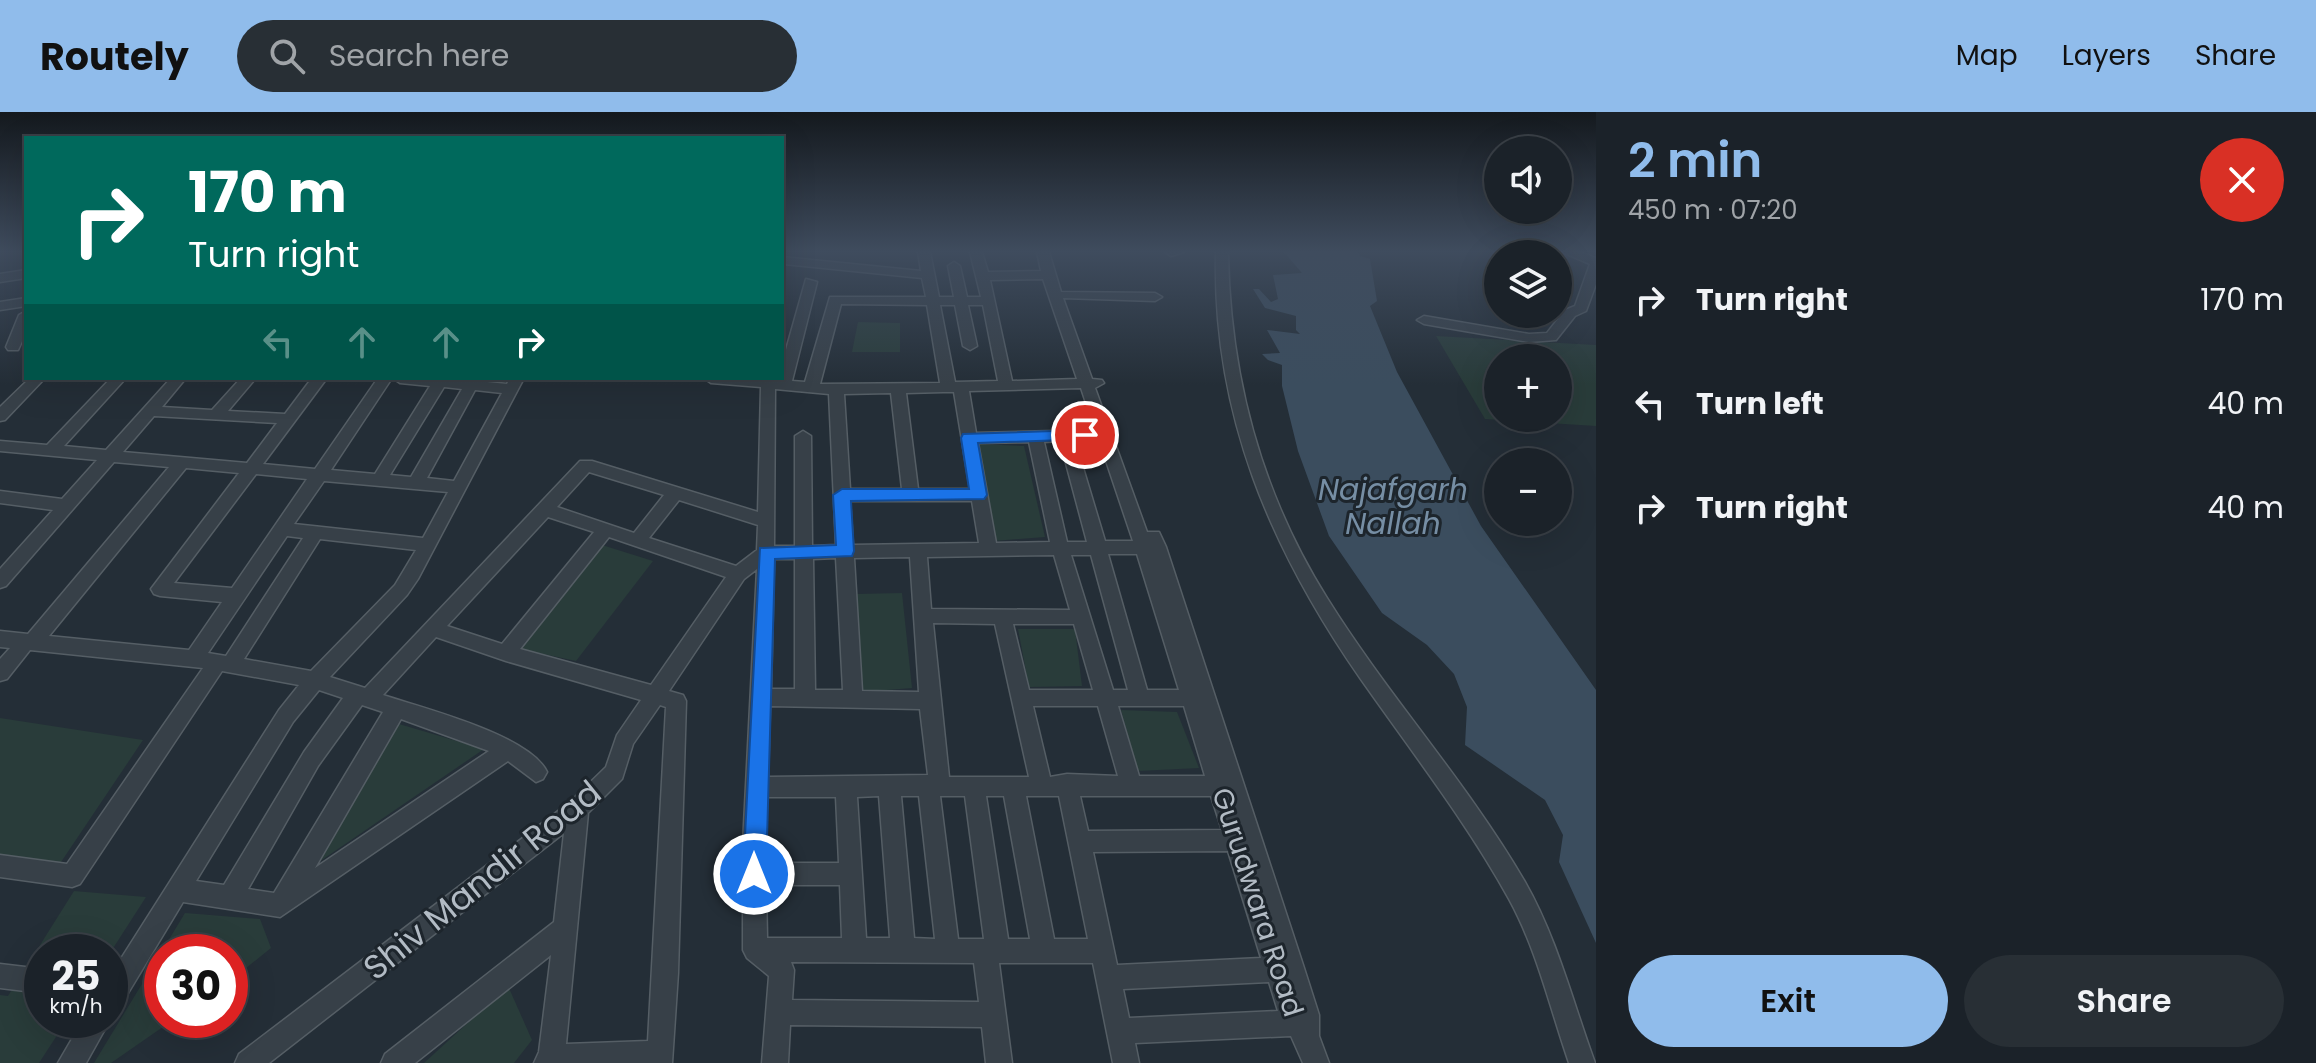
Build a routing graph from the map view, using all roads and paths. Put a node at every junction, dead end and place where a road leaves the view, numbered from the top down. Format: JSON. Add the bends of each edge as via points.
{"nodes":[{"id":1,"x":806,"y":296,"type":"edge"},
{"id":2,"x":931,"y":296,"type":"edge"},
{"id":3,"x":960,"y":296,"type":"edge"},
{"id":4,"x":988,"y":296,"type":"edge"},
{"id":5,"x":1057,"y":296,"type":"edge"},
{"id":6,"x":1065,"y":296,"type":"edge"},
{"id":7,"x":1127,"y":296,"type":"edge"},
{"id":8,"x":1220,"y":296,"type":"edge"},
{"id":9,"x":1585,"y":296,"type":"edge"},
{"id":10,"x":1155,"y":297,"type":"dead end"},
{"id":11,"x":932,"y":301,"type":"junction"},
{"id":12,"x":961,"y":301,"type":"junction"},
{"id":13,"x":989,"y":301,"type":"junction"},
{"id":14,"x":24,"y":302,"type":"edge"},
{"id":15,"x":0,"y":306,"type":"edge"},
{"id":16,"x":1572,"y":310,"type":"edge"},
{"id":17,"x":24,"y":320,"type":"edge"},
{"id":18,"x":1424,"y":320,"type":"dead end"},
{"id":19,"x":1558,"y":328,"type":"edge"},
{"id":20,"x":970,"y":346,"type":"dead end"},
{"id":21,"x":13,"y":347,"type":"edge"},
{"id":22,"x":784,"y":362,"type":"edge"},
{"id":23,"x":24,"y":376,"type":"edge"},
{"id":24,"x":36,"y":380,"type":"edge"},
{"id":25,"x":117,"y":380,"type":"edge"},
{"id":26,"x":177,"y":380,"type":"edge"},
{"id":27,"x":247,"y":380,"type":"edge"},
{"id":28,"x":319,"y":380,"type":"edge"},
{"id":29,"x":384,"y":380,"type":"edge"},
{"id":30,"x":420,"y":380,"type":"edge"},
{"id":31,"x":741,"y":380,"type":"edge"},
{"id":32,"x":778,"y":380,"type":"edge"},
{"id":33,"x":440,"y":382,"type":"junction"},
{"id":34,"x":514,"y":383,"type":"edge"},
{"id":35,"x":1093,"y":383,"type":"junction"},
{"id":36,"x":471,"y":385,"type":"junction"},
{"id":37,"x":776,"y":386,"type":"junction"},
{"id":38,"x":1006,"y":386,"type":"junction"},
{"id":39,"x":955,"y":388,"type":"junction"},
{"id":40,"x":811,"y":389,"type":"junction"},
{"id":41,"x":898,"y":389,"type":"junction"},
{"id":42,"x":836,"y":390,"type":"junction"},
{"id":43,"x":0,"y":399,"type":"edge"},
{"id":44,"x":150,"y":411,"type":"junction"},
{"id":45,"x":217,"y":414,"type":"junction"},
{"id":46,"x":0,"y":416,"type":"edge"},
{"id":47,"x":290,"y":419,"type":"junction"},
{"id":48,"x":1066,"y":435,"type":"junction"},
{"id":49,"x":1105,"y":435,"type":"junction"},
{"id":50,"x":803,"y":436,"type":"dead end"},
{"id":51,"x":1035,"y":436,"type":"junction"},
{"id":52,"x":969,"y":438,"type":"junction"},
{"id":53,"x":0,"y":446,"type":"edge"},
{"id":54,"x":52,"y":449,"type":"junction"},
{"id":55,"x":112,"y":454,"type":"junction"},
{"id":56,"x":183,"y":461,"type":"junction"},
{"id":57,"x":254,"y":467,"type":"junction"},
{"id":58,"x":322,"y":474,"type":"junction"},
{"id":59,"x":380,"y":479,"type":"junction"},
{"id":60,"x":416,"y":483,"type":"junction"},
{"id":61,"x":458,"y":487,"type":"junction"},
{"id":62,"x":675,"y":493,"type":"junction"},
{"id":63,"x":842,"y":495,"type":"junction"},
{"id":64,"x":911,"y":495,"type":"junction"},
{"id":65,"x":979,"y":495,"type":"junction"},
{"id":66,"x":1,"y":499,"type":"edge"},
{"id":67,"x":66,"y":506,"type":"junction"},
{"id":68,"x":544,"y":509,"type":"junction"},
{"id":69,"x":766,"y":521,"type":"junction"},
{"id":70,"x":283,"y":529,"type":"junction"},
{"id":71,"x":605,"y":531,"type":"junction"},
{"id":72,"x":315,"y":533,"type":"junction"},
{"id":73,"x":637,"y":541,"type":"junction"},
{"id":74,"x":427,"y":545,"type":"junction"},
{"id":75,"x":1096,"y":546,"type":"junction"},
{"id":76,"x":1060,"y":547,"type":"junction"},
{"id":77,"x":1150,"y":547,"type":"junction"},
{"id":78,"x":988,"y":548,"type":"junction"},
{"id":79,"x":918,"y":550,"type":"junction"},
{"id":80,"x":846,"y":551,"type":"junction"},
{"id":81,"x":805,"y":552,"type":"junction"},
{"id":82,"x":766,"y":553,"type":"junction"},
{"id":83,"x":738,"y":574,"type":"junction"},
{"id":84,"x":0,"y":581,"type":"edge"},
{"id":85,"x":237,"y":596,"type":"junction"},
{"id":86,"x":922,"y":616,"type":"junction"},
{"id":87,"x":1002,"y":616,"type":"junction"},
{"id":88,"x":1081,"y":617,"type":"junction"},
{"id":89,"x":431,"y":628,"type":"junction"},
{"id":90,"x":0,"y":639,"type":"edge"},
{"id":91,"x":29,"y":643,"type":"junction"},
{"id":92,"x":506,"y":653,"type":"junction"},
{"id":93,"x":194,"y":658,"type":"junction"},
{"id":94,"x":225,"y":663,"type":"junction"},
{"id":95,"x":0,"y":673,"type":"edge"},
{"id":96,"x":315,"y":680,"type":"junction"},
{"id":97,"x":363,"y":696,"type":"junction"},
{"id":98,"x":657,"y":696,"type":"junction"},
{"id":99,"x":761,"y":697,"type":"junction"},
{"id":100,"x":1022,"y":698,"type":"junction"},
{"id":101,"x":1105,"y":698,"type":"junction"},
{"id":102,"x":1140,"y":698,"type":"junction"},
{"id":103,"x":1190,"y":698,"type":"junction"},
{"id":104,"x":805,"y":699,"type":"junction"},
{"id":105,"x":853,"y":700,"type":"junction"},
{"id":106,"x":929,"y":701,"type":"junction"},
{"id":107,"x":396,"y":709,"type":"junction"},
{"id":108,"x":508,"y":750,"type":"junction"},
{"id":109,"x":536,"y":772,"type":"dead end"},
{"id":110,"x":1041,"y":784,"type":"junction"},
{"id":111,"x":1067,"y":784,"type":"junction"},
{"id":112,"x":1131,"y":784,"type":"junction"},
{"id":113,"x":934,"y":785,"type":"junction"},
{"id":114,"x":974,"y":785,"type":"junction"},
{"id":115,"x":1013,"y":785,"type":"junction"},
{"id":116,"x":846,"y":786,"type":"junction"},
{"id":117,"x":889,"y":786,"type":"junction"},
{"id":118,"x":1219,"y":786,"type":"junction"},
{"id":119,"x":757,"y":787,"type":"junction"},
{"id":120,"x":578,"y":809,"type":"junction"},
{"id":121,"x":1235,"y":840,"type":"junction"},
{"id":122,"x":1079,"y":842,"type":"junction"},
{"id":123,"x":0,"y":866,"type":"edge"},
{"id":124,"x":754,"y":874,"type":"junction"},
{"id":125,"x":851,"y":874,"type":"junction"},
{"id":126,"x":177,"y":890,"type":"junction"},
{"id":127,"x":230,"y":898,"type":"junction"},
{"id":128,"x":280,"y":905,"type":"junction"},
{"id":129,"x":565,"y":928,"type":"junction"},
{"id":130,"x":755,"y":950,"type":"junction"},
{"id":131,"x":855,"y":950,"type":"junction"},
{"id":132,"x":903,"y":951,"type":"junction"},
{"id":133,"x":992,"y":951,"type":"junction"},
{"id":134,"x":1102,"y":951,"type":"junction"},
{"id":135,"x":948,"y":952,"type":"junction"},
{"id":136,"x":1045,"y":953,"type":"junction"},
{"id":137,"x":128,"y":968,"type":"edge"},
{"id":138,"x":1277,"y":969,"type":"junction"},
{"id":139,"x":0,"y":976,"type":"edge"},
{"id":140,"x":1108,"y":978,"type":"junction"},
{"id":141,"x":24,"y":979,"type":"edge"},
{"id":142,"x":779,"y":1012,"type":"junction"},
{"id":143,"x":993,"y":1015,"type":"junction"},
{"id":144,"x":1120,"y":1031,"type":"junction"},
{"id":145,"x":1302,"y":1031,"type":"junction"},
{"id":146,"x":86,"y":1038,"type":"edge"},
{"id":147,"x":660,"y":1058,"type":"edge"},
{"id":148,"x":550,"y":1061,"type":"edge"},
{"id":149,"x":251,"y":1062,"type":"edge"},
{"id":150,"x":71,"y":1063,"type":"edge"},
{"id":151,"x":394,"y":1063,"type":"edge"},
{"id":152,"x":775,"y":1063,"type":"edge"},
{"id":153,"x":999,"y":1063,"type":"edge"},
{"id":154,"x":1126,"y":1063,"type":"edge"},
{"id":155,"x":1316,"y":1063,"type":"edge"},
{"id":156,"x":1582,"y":1063,"type":"edge"}],
"edges":[{"from":1,"to":22,"type":"street"},
{"from":2,"to":11,"type":"street"},
{"from":3,"to":12,"type":"street"},
{"from":4,"to":13,"type":"street"},
{"from":5,"to":35,"type":"street","name":"Gurudwara Road"},
{"from":6,"to":35,"type":"street","name":"Gurudwara Road"},
{"from":7,"to":10,"type":"street"},
{"from":8,"to":156,"type":"street","via":[[1240,411],[1275,515],[1320,601],[1507,873],[1532,923]]},
{"from":9,"to":16,"type":"street","via":[[1581,308]]},
{"from":11,"to":12,"type":"street"},
{"from":11,"to":39,"type":"street"},
{"from":11,"to":40,"type":"street","via":[[835,300]]},
{"from":12,"to":13,"type":"street"},
{"from":12,"to":20,"type":"street"},
{"from":13,"to":38,"type":"street"},
{"from":14,"to":15,"type":"street"},
{"from":17,"to":21,"type":"street"},
{"from":18,"to":19,"type":"street","via":[[1543,338]]},
{"from":23,"to":43,"type":"street"},
{"from":24,"to":46,"type":"street"},
{"from":25,"to":54,"type":"street"},
{"from":26,"to":44,"type":"street"},
{"from":27,"to":45,"type":"street"},
{"from":28,"to":47,"type":"street"},
{"from":29,"to":58,"type":"street"},
{"from":30,"to":33,"type":"street"},
{"from":31,"to":37,"type":"street"},
{"from":32,"to":37,"type":"street"},
{"from":33,"to":36,"type":"street"},
{"from":33,"to":59,"type":"street"},
{"from":34,"to":36,"type":"street"},
{"from":34,"to":61,"type":"street"},
{"from":35,"to":38,"type":"street"},
{"from":35,"to":49,"type":"street","name":"Gurudwara Road"},
{"from":35,"to":77,"type":"street","name":"Gurudwara Road"},
{"from":36,"to":60,"type":"street"},
{"from":37,"to":40,"type":"street"},
{"from":37,"to":69,"type":"street"},
{"from":38,"to":39,"type":"street"},
{"from":39,"to":41,"type":"street"},
{"from":39,"to":52,"type":"street"},
{"from":40,"to":42,"type":"street"},
{"from":41,"to":42,"type":"street"},
{"from":41,"to":64,"type":"street"},
{"from":42,"to":63,"type":"street"},
{"from":44,"to":45,"type":"street"},
{"from":44,"to":55,"type":"street"},
{"from":45,"to":47,"type":"street"},
{"from":47,"to":57,"type":"street"},
{"from":48,"to":49,"type":"street"},
{"from":48,"to":51,"type":"street"},
{"from":48,"to":75,"type":"street"},
{"from":49,"to":77,"type":"street","name":"Gurudwara Road"},
{"from":50,"to":81,"type":"street"},
{"from":51,"to":52,"type":"street"},
{"from":51,"to":76,"type":"street"},
{"from":52,"to":65,"type":"street"},
{"from":53,"to":54,"type":"street"},
{"from":54,"to":55,"type":"street"},
{"from":55,"to":56,"type":"street"},
{"from":55,"to":67,"type":"street"},
{"from":56,"to":57,"type":"street"},
{"from":56,"to":91,"type":"street"},
{"from":57,"to":58,"type":"street"},
{"from":57,"to":85,"type":"street","via":[[160,589]]},
{"from":58,"to":59,"type":"street"},
{"from":58,"to":70,"type":"street"},
{"from":59,"to":60,"type":"street"},
{"from":60,"to":61,"type":"street"},
{"from":61,"to":74,"type":"street"},
{"from":62,"to":68,"type":"street","via":[[586,465]]},
{"from":62,"to":69,"type":"street"},
{"from":62,"to":73,"type":"street"},
{"from":63,"to":64,"type":"street"},
{"from":63,"to":80,"type":"street"},
{"from":64,"to":65,"type":"street"},
{"from":65,"to":78,"type":"street"},
{"from":66,"to":67,"type":"street"},
{"from":67,"to":84,"type":"street"},
{"from":68,"to":71,"type":"street"},
{"from":68,"to":89,"type":"street"},
{"from":69,"to":82,"type":"street"},
{"from":70,"to":72,"type":"street"},
{"from":70,"to":85,"type":"street"},
{"from":71,"to":73,"type":"street"},
{"from":71,"to":92,"type":"street"},
{"from":72,"to":74,"type":"street"},
{"from":72,"to":94,"type":"street"},
{"from":73,"to":83,"type":"street"},
{"from":74,"to":96,"type":"street","via":[[401,590]]},
{"from":75,"to":76,"type":"street"},
{"from":75,"to":77,"type":"street"},
{"from":75,"to":102,"type":"street"},
{"from":76,"to":78,"type":"street"},
{"from":76,"to":88,"type":"street"},
{"from":77,"to":103,"type":"street","name":"Gurudwara Road"},
{"from":77,"to":145,"type":"street","name":"Gurudwara Road","via":[[1296,980],[1306,1015]]},
{"from":78,"to":79,"type":"street"},
{"from":79,"to":80,"type":"street"},
{"from":79,"to":86,"type":"street"},
{"from":80,"to":81,"type":"street"},
{"from":80,"to":105,"type":"street"},
{"from":81,"to":82,"type":"street"},
{"from":81,"to":104,"type":"street"},
{"from":82,"to":83,"type":"street","name":"Shiv Mandir Road"},
{"from":82,"to":99,"type":"street"},
{"from":83,"to":98,"type":"street","name":"Shiv Mandir Road"},
{"from":85,"to":93,"type":"street"},
{"from":86,"to":87,"type":"street"},
{"from":86,"to":106,"type":"street"},
{"from":87,"to":88,"type":"street"},
{"from":87,"to":100,"type":"street"},
{"from":88,"to":101,"type":"street"},
{"from":89,"to":92,"type":"street"},
{"from":89,"to":97,"type":"street"},
{"from":90,"to":91,"type":"street"},
{"from":91,"to":93,"type":"street"},
{"from":91,"to":95,"type":"street"},
{"from":92,"to":98,"type":"street"},
{"from":93,"to":94,"type":"street"},
{"from":94,"to":96,"type":"street"},
{"from":94,"to":123,"type":"street","via":[[72,876]]},
{"from":96,"to":97,"type":"street"},
{"from":96,"to":126,"type":"street","via":[[286,716]]},
{"from":97,"to":107,"type":"street"},
{"from":97,"to":127,"type":"street","via":[[311,759]]},
{"from":98,"to":120,"type":"street","name":"Shiv Mandir Road","via":[[624,741],[615,772]]},
{"from":98,"to":147,"type":"street","via":[[676,701]]},
{"from":99,"to":104,"type":"street"},
{"from":99,"to":119,"type":"street"},
{"from":100,"to":101,"type":"street"},
{"from":100,"to":110,"type":"street"},
{"from":101,"to":102,"type":"street"},
{"from":101,"to":112,"type":"street"},
{"from":102,"to":103,"type":"street"},
{"from":103,"to":118,"type":"street","name":"Gurudwara Road"},
{"from":104,"to":105,"type":"street"},
{"from":105,"to":106,"type":"street"},
{"from":106,"to":113,"type":"street"},
{"from":107,"to":108,"type":"street"},
{"from":107,"to":128,"type":"street"},
{"from":108,"to":109,"type":"street"},
{"from":108,"to":128,"type":"street"},
{"from":110,"to":111,"type":"street"},
{"from":110,"to":115,"type":"street"},
{"from":111,"to":112,"type":"street"},
{"from":111,"to":122,"type":"street"},
{"from":112,"to":118,"type":"street"},
{"from":113,"to":114,"type":"street"},
{"from":113,"to":117,"type":"street"},
{"from":113,"to":135,"type":"street"},
{"from":114,"to":115,"type":"street"},
{"from":114,"to":133,"type":"street"},
{"from":115,"to":136,"type":"street"},
{"from":116,"to":117,"type":"street"},
{"from":116,"to":119,"type":"street"},
{"from":116,"to":125,"type":"street"},
{"from":117,"to":132,"type":"street"},
{"from":118,"to":121,"type":"street","name":"Gurudwara Road"},
{"from":119,"to":124,"type":"street"},
{"from":120,"to":129,"type":"street"},
{"from":120,"to":149,"type":"street","name":"Shiv Mandir Road"},
{"from":121,"to":122,"type":"street"},
{"from":121,"to":138,"type":"street","name":"Gurudwara Road"},
{"from":122,"to":134,"type":"street"},
{"from":124,"to":125,"type":"street"},
{"from":124,"to":130,"type":"street"},
{"from":125,"to":131,"type":"street"},
{"from":126,"to":127,"type":"street"},
{"from":126,"to":137,"type":"street"},
{"from":127,"to":128,"type":"street"},
{"from":129,"to":148,"type":"street"},
{"from":129,"to":151,"type":"street"},
{"from":130,"to":131,"type":"street"},
{"from":130,"to":142,"type":"street","via":[[782,970]]},
{"from":131,"to":132,"type":"street"},
{"from":132,"to":135,"type":"street"},
{"from":133,"to":135,"type":"street"},
{"from":133,"to":136,"type":"street"},
{"from":133,"to":143,"type":"street"},
{"from":134,"to":136,"type":"street"},
{"from":134,"to":140,"type":"street"},
{"from":138,"to":140,"type":"street"},
{"from":138,"to":145,"type":"street","name":"Gurudwara Road"},
{"from":139,"to":141,"type":"street"},
{"from":140,"to":144,"type":"street"},
{"from":142,"to":143,"type":"street"},
{"from":142,"to":152,"type":"street"},
{"from":143,"to":153,"type":"street"},
{"from":144,"to":145,"type":"street"},
{"from":144,"to":154,"type":"street"},
{"from":145,"to":155,"type":"street"},
{"from":146,"to":150,"type":"street"},
{"from":147,"to":148,"type":"street"}]}
